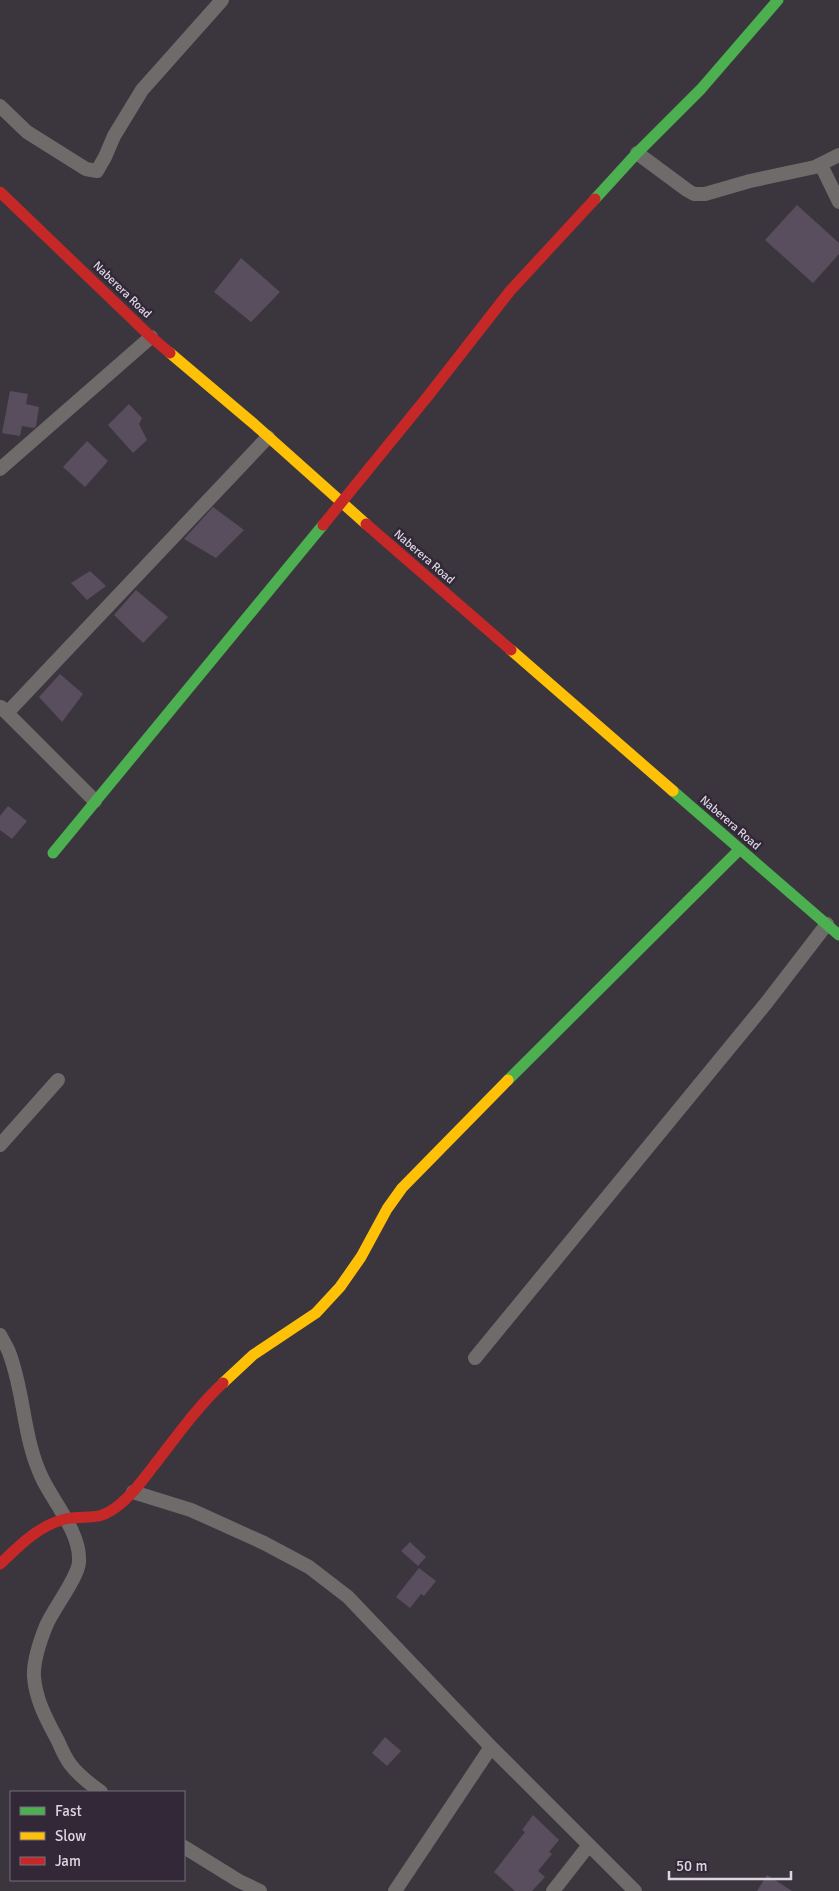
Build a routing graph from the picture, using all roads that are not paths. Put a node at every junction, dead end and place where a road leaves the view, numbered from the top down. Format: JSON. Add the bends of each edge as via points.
{"nodes":[{"id":1,"x":222,"y":0,"type":"edge"},
{"id":2,"x":778,"y":0,"type":"edge"},
{"id":3,"x":0,"y":106,"type":"edge"},
{"id":4,"x":637,"y":153,"type":"junction"},
{"id":5,"x":839,"y":155,"type":"edge"},
{"id":6,"x":821,"y":164,"type":"junction"},
{"id":7,"x":0,"y":192,"type":"edge"},
{"id":8,"x":839,"y":202,"type":"edge"},
{"id":9,"x":151,"y":337,"type":"junction"},
{"id":10,"x":268,"y":436,"type":"junction"},
{"id":11,"x":0,"y":469,"type":"edge"},
{"id":12,"x":340,"y":502,"type":"junction"},
{"id":13,"x":3,"y":710,"type":"edge"},
{"id":14,"x":95,"y":801,"type":"junction"},
{"id":15,"x":740,"y":850,"type":"junction"},
{"id":16,"x":53,"y":853,"type":"dead end"},
{"id":17,"x":827,"y":924,"type":"junction"},
{"id":18,"x":839,"y":935,"type":"edge"},
{"id":19,"x":58,"y":1080,"type":"dead end"},
{"id":20,"x":0,"y":1145,"type":"edge"},
{"id":21,"x":0,"y":1335,"type":"edge"},
{"id":22,"x":475,"y":1358,"type":"dead end"},
{"id":23,"x":133,"y":1492,"type":"junction"},
{"id":24,"x":66,"y":1519,"type":"junction"},
{"id":25,"x":0,"y":1564,"type":"edge"},
{"id":26,"x":491,"y":1747,"type":"junction"},
{"id":27,"x":100,"y":1791,"type":"edge"},
{"id":28,"x":589,"y":1845,"type":"junction"},
{"id":29,"x":185,"y":1848,"type":"edge"},
{"id":30,"x":260,"y":1891,"type":"edge"},
{"id":31,"x":395,"y":1891,"type":"edge"},
{"id":32,"x":553,"y":1891,"type":"edge"},
{"id":33,"x":635,"y":1891,"type":"edge"}],
"edges":[{"from":1,"to":3,"type":"street","via":[[142,90],[97,171],[86,169],[27,132]]},
{"from":2,"to":4,"type":"street","via":[[701,89]]},
{"from":4,"to":6,"type":"street","via":[[694,194],[705,194]]},
{"from":4,"to":12,"type":"street","via":[[510,291]]},
{"from":5,"to":6,"type":"street"},
{"from":6,"to":8,"type":"street"},
{"from":7,"to":9,"type":"street","name":"Naberera Road"},
{"from":9,"to":10,"type":"street","name":"Naberera Road"},
{"from":9,"to":11,"type":"street"},
{"from":10,"to":12,"type":"street","name":"Naberera Road"},
{"from":10,"to":13,"type":"street"},
{"from":12,"to":14,"type":"street"},
{"from":12,"to":15,"type":"street","name":"Naberera Road"},
{"from":13,"to":14,"type":"street"},
{"from":14,"to":16,"type":"street"},
{"from":15,"to":17,"type":"street","name":"Naberera Road"},
{"from":15,"to":23,"type":"street","via":[[419,1169],[387,1208],[361,1258],[340,1288],[316,1313],[254,1355],[220,1387]]},
{"from":17,"to":18,"type":"street","name":"Naberera Road"},
{"from":17,"to":22,"type":"street","via":[[767,1002]]},
{"from":19,"to":20,"type":"street"},
{"from":21,"to":24,"type":"street","via":[[10,1354],[26,1431],[42,1478]]},
{"from":23,"to":24,"type":"street","via":[[100,1517]]},
{"from":23,"to":26,"type":"street","via":[[191,1510],[309,1567],[348,1597]]},
{"from":24,"to":25,"type":"street","via":[[31,1535]]},
{"from":24,"to":27,"type":"street","via":[[78,1548],[79,1564],[46,1626],[34,1675],[38,1701],[70,1764]]},
{"from":26,"to":28,"type":"street"},
{"from":26,"to":31,"type":"street"},
{"from":28,"to":32,"type":"street"},
{"from":28,"to":33,"type":"street"},
{"from":29,"to":30,"type":"street"}]}
